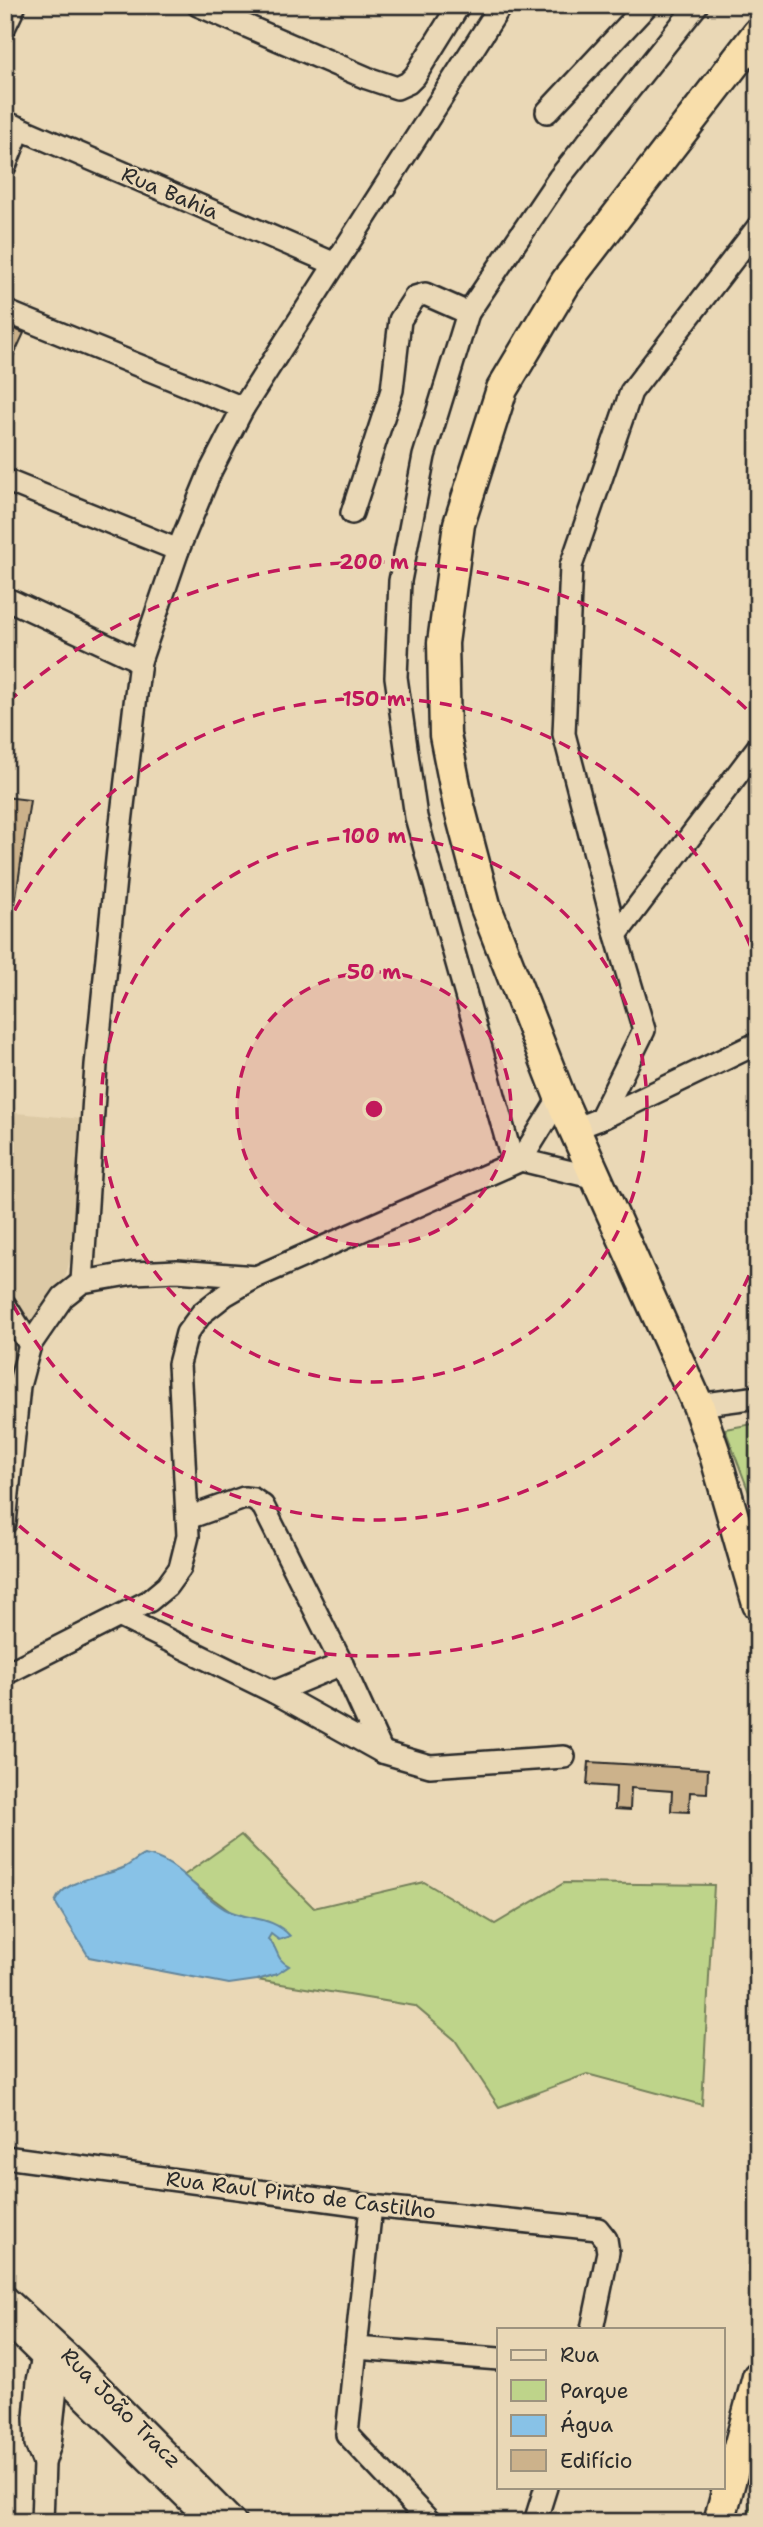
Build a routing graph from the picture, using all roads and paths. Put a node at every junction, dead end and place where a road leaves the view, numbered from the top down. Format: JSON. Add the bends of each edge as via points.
{"nodes":[{"id":1,"x":15,"y":5,"type":"edge"},
{"id":2,"x":198,"y":5,"type":"edge"},
{"id":3,"x":459,"y":5,"type":"edge"},
{"id":4,"x":501,"y":5,"type":"edge"},
{"id":5,"x":647,"y":5,"type":"edge"},
{"id":6,"x":697,"y":5,"type":"edge"},
{"id":7,"x":5,"y":26,"type":"edge"},
{"id":8,"x":758,"y":33,"type":"edge"},
{"id":9,"x":547,"y":112,"type":"dead end"},
{"id":10,"x":13,"y":125,"type":"edge"},
{"id":11,"x":5,"y":166,"type":"edge"},
{"id":12,"x":758,"y":227,"type":"edge"},
{"id":13,"x":335,"y":264,"type":"junction"},
{"id":14,"x":5,"y":311,"type":"edge"},
{"id":15,"x":468,"y":313,"type":"junction"},
{"id":16,"x":243,"y":408,"type":"junction"},
{"id":17,"x":5,"y":480,"type":"edge"},
{"id":18,"x":352,"y":513,"type":"dead end"},
{"id":19,"x":178,"y":550,"type":"junction"},
{"id":20,"x":5,"y":598,"type":"edge"},
{"id":21,"x":141,"y":661,"type":"junction"},
{"id":22,"x":758,"y":747,"type":"edge"},
{"id":23,"x":616,"y":935,"type":"junction"},
{"id":24,"x":758,"y":1043,"type":"edge"},
{"id":25,"x":560,"y":1097,"type":"junction"},
{"id":26,"x":587,"y":1124,"type":"junction"},
{"id":27,"x":517,"y":1162,"type":"junction"},
{"id":28,"x":596,"y":1178,"type":"junction"},
{"id":29,"x":257,"y":1277,"type":"junction"},
{"id":30,"x":82,"y":1282,"type":"junction"},
{"id":31,"x":5,"y":1305,"type":"edge"},
{"id":32,"x":30,"y":1345,"type":"junction"},
{"id":33,"x":758,"y":1397,"type":"edge"},
{"id":34,"x":698,"y":1405,"type":"junction"},
{"id":35,"x":188,"y":1518,"type":"junction"},
{"id":36,"x":5,"y":1523,"type":"edge"},
{"id":37,"x":758,"y":1604,"type":"edge"},
{"id":38,"x":121,"y":1617,"type":"junction"},
{"id":39,"x":342,"y":1664,"type":"junction"},
{"id":40,"x":5,"y":1674,"type":"edge"},
{"id":41,"x":274,"y":1692,"type":"junction"},
{"id":42,"x":382,"y":1752,"type":"junction"},
{"id":43,"x":564,"y":1757,"type":"dead end"},
{"id":44,"x":5,"y":2157,"type":"edge"},
{"id":45,"x":371,"y":2206,"type":"junction"},
{"id":46,"x":5,"y":2296,"type":"edge"},
{"id":47,"x":5,"y":2321,"type":"edge"},
{"id":48,"x":592,"y":2328,"type":"edge"},
{"id":49,"x":356,"y":2348,"type":"junction"},
{"id":50,"x":49,"y":2350,"type":"junction"},
{"id":51,"x":497,"y":2359,"type":"edge"},
{"id":52,"x":67,"y":2366,"type":"junction"},
{"id":53,"x":758,"y":2377,"type":"edge"},
{"id":54,"x":44,"y":2463,"type":"junction"},
{"id":55,"x":546,"y":2488,"type":"edge"},
{"id":56,"x":43,"y":2522,"type":"edge"},
{"id":57,"x":210,"y":2522,"type":"edge"},
{"id":58,"x":235,"y":2522,"type":"edge"},
{"id":59,"x":430,"y":2522,"type":"edge"},
{"id":60,"x":535,"y":2522,"type":"edge"},
{"id":61,"x":719,"y":2522,"type":"edge"}],
"edges":[{"from":1,"to":7,"type":"street"},
{"from":2,"to":3,"type":"street","via":[[397,88],[415,76]]},
{"from":4,"to":13,"type":"street"},
{"from":5,"to":9,"type":"street"},
{"from":6,"to":15,"type":"street","via":[[559,178]]},
{"from":8,"to":25,"type":"highway","via":[[566,282],[502,389],[459,524],[443,643],[445,735],[485,905]]},
{"from":10,"to":11,"type":"street"},
{"from":10,"to":13,"type":"street","name":"Rua Bahia"},
{"from":12,"to":23,"type":"street","via":[[631,392],[571,566],[564,734]]},
{"from":13,"to":16,"type":"street"},
{"from":14,"to":16,"type":"street"},
{"from":15,"to":18,"type":"street","via":[[425,294],[415,297],[400,320],[392,390]]},
{"from":15,"to":27,"type":"street","via":[[424,456],[400,581],[396,677],[416,817]]},
{"from":16,"to":19,"type":"street"},
{"from":17,"to":19,"type":"street"},
{"from":19,"to":21,"type":"street"},
{"from":20,"to":21,"type":"street"},
{"from":21,"to":30,"type":"street","via":[[96,1065]]},
{"from":22,"to":23,"type":"street"},
{"from":23,"to":26,"type":"street","via":[[644,1030]]},
{"from":24,"to":26,"type":"street"},
{"from":25,"to":26,"type":"highway"},
{"from":25,"to":27,"type":"street"},
{"from":26,"to":28,"type":"highway"},
{"from":27,"to":28,"type":"street"},
{"from":27,"to":29,"type":"street"},
{"from":28,"to":34,"type":"highway"},
{"from":29,"to":30,"type":"street","via":[[177,1271]]},
{"from":29,"to":35,"type":"street","via":[[202,1313],[187,1333],[179,1364]]},
{"from":30,"to":32,"type":"street","via":[[63,1297]]},
{"from":31,"to":32,"type":"street"},
{"from":32,"to":36,"type":"street","via":[[19,1386]]},
{"from":33,"to":34,"type":"street"},
{"from":34,"to":37,"type":"highway"},
{"from":35,"to":38,"type":"street","via":[[180,1568],[158,1594]]},
{"from":35,"to":39,"type":"street","via":[[244,1498],[263,1506]]},
{"from":38,"to":40,"type":"street"},
{"from":38,"to":41,"type":"street"},
{"from":39,"to":41,"type":"street"},
{"from":39,"to":42,"type":"street"},
{"from":41,"to":42,"type":"street"},
{"from":42,"to":43,"type":"street","via":[[430,1766]]},
{"from":44,"to":45,"type":"street","name":"Rua Raul Pinto de Castilho"},
{"from":45,"to":48,"type":"street","name":"Rua Raul Pinto de Castilho","via":[[598,2229],[608,2252]]},
{"from":45,"to":49,"type":"street"},
{"from":46,"to":50,"type":"street","name":"Rua João Tracz"},
{"from":47,"to":50,"type":"street","name":"Rua João Tracz"},
{"from":49,"to":51,"type":"street"},
{"from":49,"to":59,"type":"street","via":[[347,2434]]},
{"from":50,"to":52,"type":"street","name":"Rua João Tracz"},
{"from":50,"to":54,"type":"street","via":[[38,2381],[35,2418],[36,2444]]},
{"from":52,"to":54,"type":"street","via":[[56,2388]]},
{"from":52,"to":57,"type":"street","name":"Rua João Tracz"},
{"from":52,"to":58,"type":"street","name":"Rua João Tracz"},
{"from":53,"to":61,"type":"highway"},
{"from":54,"to":56,"type":"street"},
{"from":55,"to":60,"type":"street"}]}
